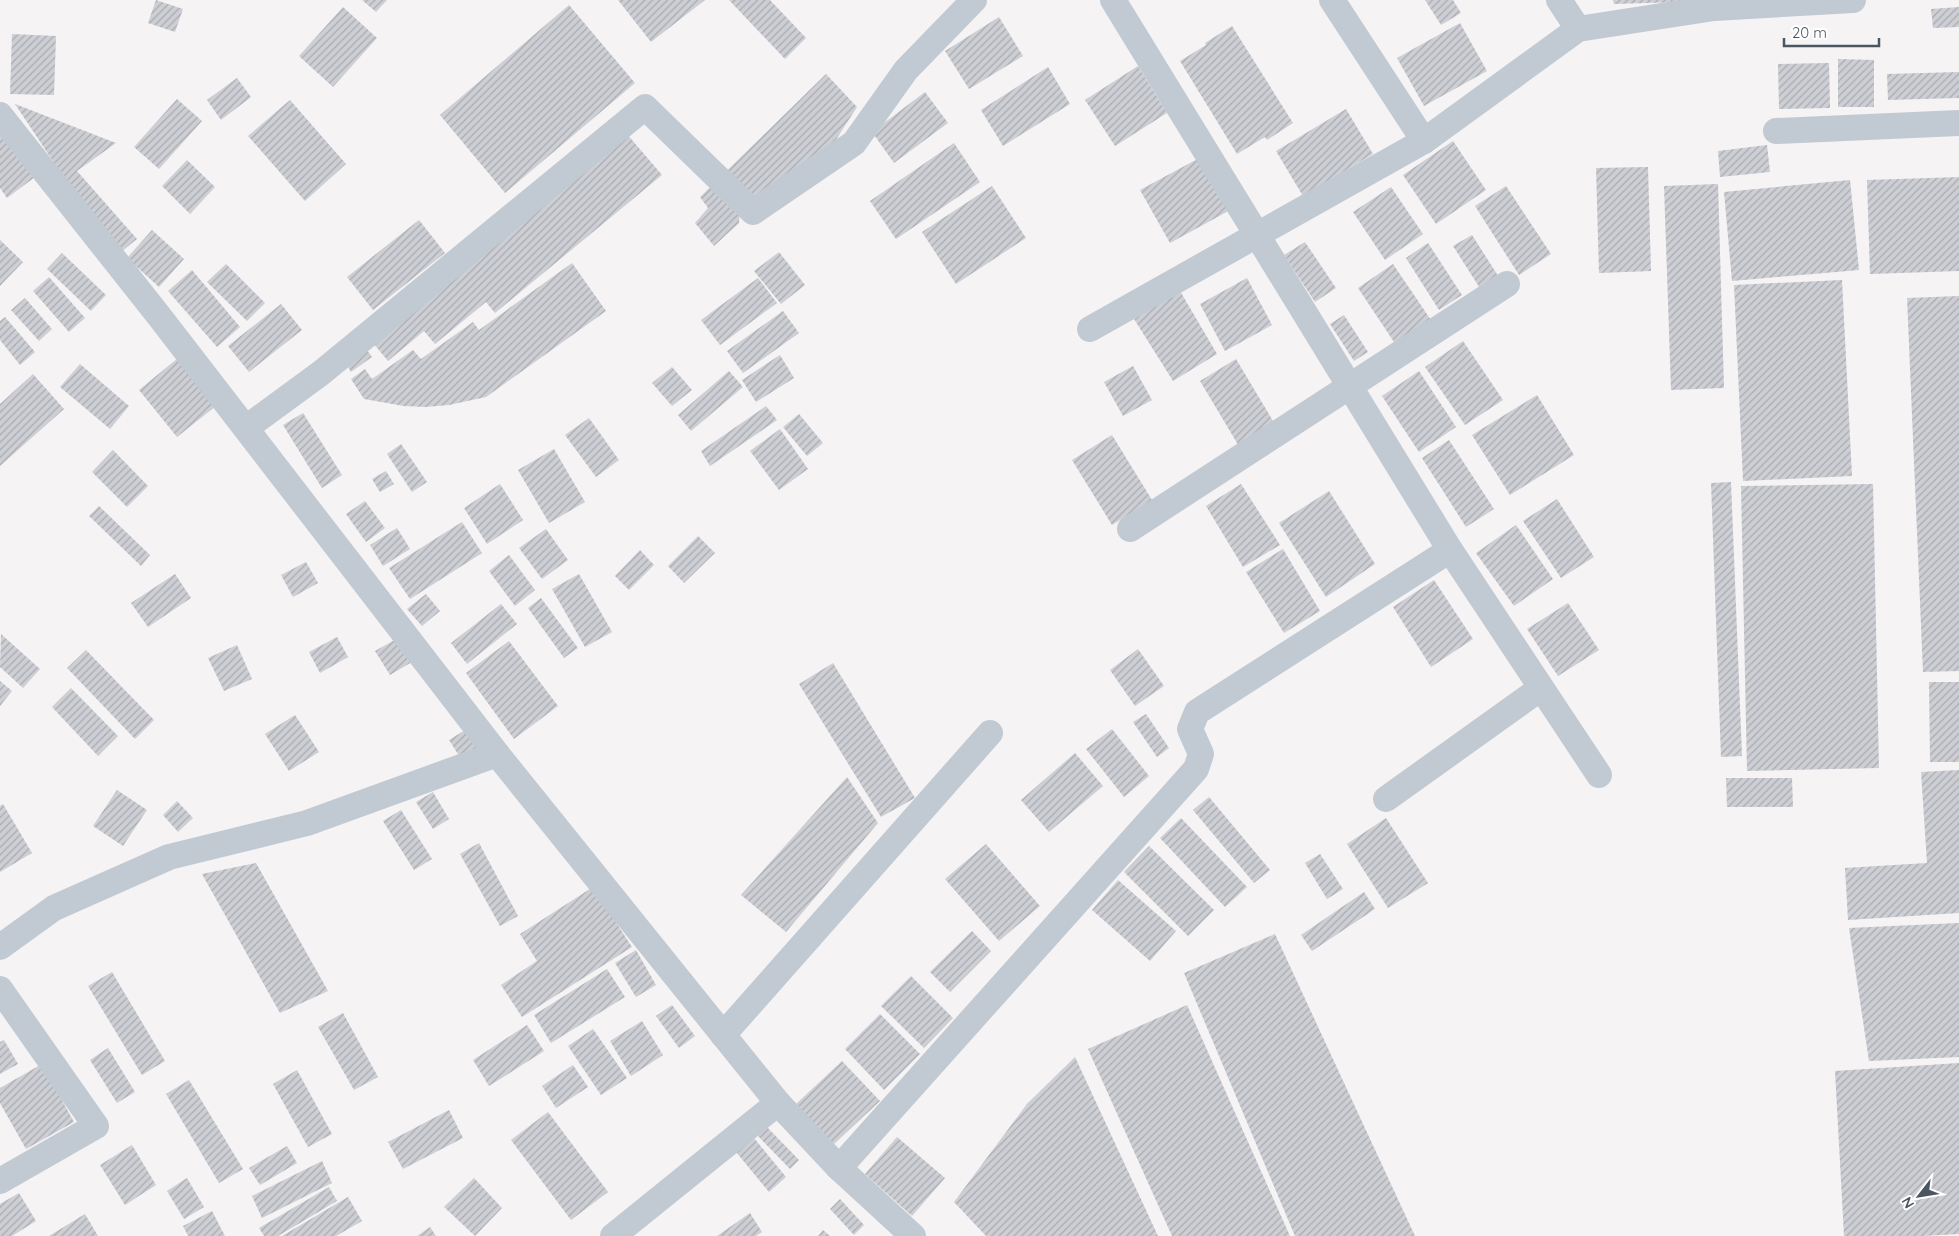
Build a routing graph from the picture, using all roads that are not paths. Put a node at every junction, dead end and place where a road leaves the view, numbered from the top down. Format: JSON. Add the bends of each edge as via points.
{"nodes":[{"id":1,"x":974,"y":0,"type":"edge"},
{"id":2,"x":1113,"y":0,"type":"edge"},
{"id":3,"x":1332,"y":0,"type":"edge"},
{"id":4,"x":1559,"y":0,"type":"edge"},
{"id":5,"x":1853,"y":0,"type":"edge"},
{"id":6,"x":1714,"y":4,"type":"edge"},
{"id":7,"x":1578,"y":29,"type":"junction"},
{"id":8,"x":0,"y":115,"type":"edge"},
{"id":9,"x":1959,"y":123,"type":"edge"},
{"id":10,"x":1776,"y":132,"type":"dead end"},
{"id":11,"x":1424,"y":142,"type":"junction"},
{"id":12,"x":1257,"y":234,"type":"junction"},
{"id":13,"x":1507,"y":284,"type":"dead end"},
{"id":14,"x":1090,"y":328,"type":"dead end"},
{"id":15,"x":1350,"y":385,"type":"junction"},
{"id":16,"x":246,"y":428,"type":"junction"},
{"id":17,"x":1130,"y":529,"type":"dead end"},
{"id":18,"x":1450,"y":550,"type":"junction"},
{"id":19,"x":1541,"y":688,"type":"junction"},
{"id":20,"x":990,"y":733,"type":"dead end"},
{"id":21,"x":497,"y":754,"type":"junction"},
{"id":22,"x":1599,"y":775,"type":"dead end"},
{"id":23,"x":1386,"y":799,"type":"dead end"},
{"id":24,"x":0,"y":947,"type":"edge"},
{"id":25,"x":0,"y":989,"type":"edge"},
{"id":26,"x":723,"y":1035,"type":"junction"},
{"id":27,"x":778,"y":1104,"type":"junction"},
{"id":28,"x":839,"y":1168,"type":"junction"},
{"id":29,"x":0,"y":1181,"type":"edge"},
{"id":30,"x":613,"y":1236,"type":"edge"},
{"id":31,"x":913,"y":1236,"type":"edge"}],
"edges":[{"from":1,"to":16,"type":"street","via":[[906,70],[854,143],[753,212],[645,107],[321,373]]},
{"from":2,"to":12,"type":"street"},
{"from":3,"to":11,"type":"street"},
{"from":4,"to":7,"type":"street"},
{"from":5,"to":6,"type":"street"},
{"from":6,"to":7,"type":"street"},
{"from":7,"to":11,"type":"street"},
{"from":8,"to":16,"type":"street"},
{"from":9,"to":10,"type":"street"},
{"from":11,"to":12,"type":"street"},
{"from":12,"to":14,"type":"street"},
{"from":12,"to":15,"type":"street"},
{"from":13,"to":15,"type":"street"},
{"from":15,"to":17,"type":"street"},
{"from":15,"to":18,"type":"street"},
{"from":16,"to":21,"type":"street"},
{"from":18,"to":19,"type":"street"},
{"from":18,"to":28,"type":"street","via":[[1197,712],[1190,728],[1202,754],[1196,769]]},
{"from":19,"to":22,"type":"street"},
{"from":19,"to":23,"type":"street"},
{"from":20,"to":26,"type":"street"},
{"from":21,"to":24,"type":"street","via":[[307,823],[169,857],[54,908]]},
{"from":21,"to":26,"type":"street"},
{"from":25,"to":29,"type":"street","via":[[96,1126]]},
{"from":26,"to":27,"type":"street"},
{"from":27,"to":28,"type":"street"},
{"from":27,"to":30,"type":"street"},
{"from":28,"to":31,"type":"street"}]}
